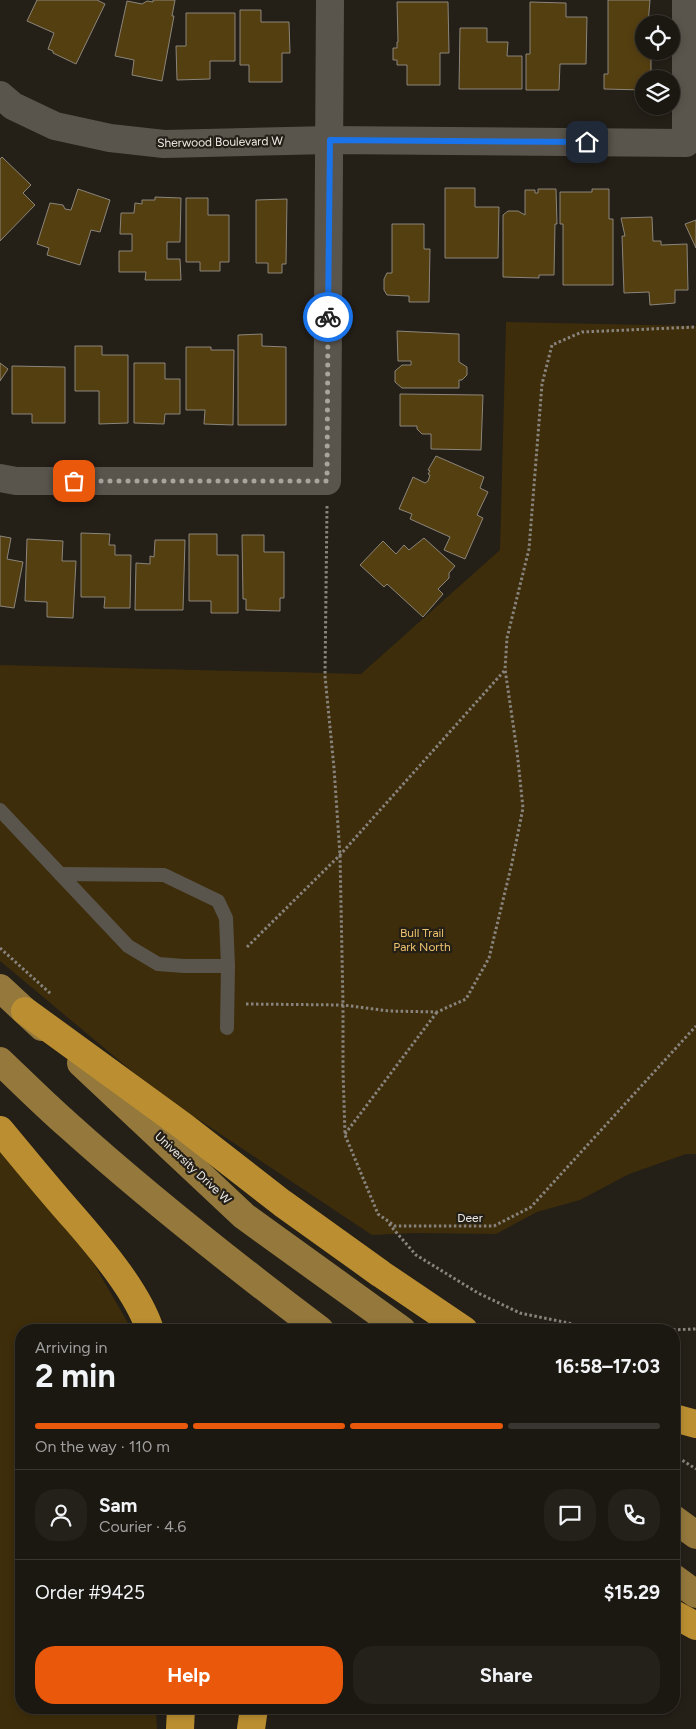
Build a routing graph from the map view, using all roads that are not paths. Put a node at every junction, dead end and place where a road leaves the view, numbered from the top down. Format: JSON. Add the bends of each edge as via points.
{"nodes":[{"id":1,"x":330,"y":0,"type":"edge"},
{"id":2,"x":686,"y":0,"type":"edge"},
{"id":3,"x":0,"y":95,"type":"edge"},
{"id":4,"x":330,"y":140,"type":"junction"},
{"id":5,"x":0,"y":478,"type":"edge"},
{"id":6,"x":0,"y":810,"type":"edge"},
{"id":7,"x":60,"y":874,"type":"junction"},
{"id":8,"x":228,"y":966,"type":"junction"},
{"id":9,"x":0,"y":988,"type":"edge"},
{"id":10,"x":25,"y":1011,"type":"junction"},
{"id":11,"x":227,"y":1028,"type":"dead end"},
{"id":12,"x":0,"y":1061,"type":"edge"},
{"id":13,"x":0,"y":1130,"type":"edge"},
{"id":14,"x":148,"y":1324,"type":"edge"},
{"id":15,"x":312,"y":1324,"type":"edge"},
{"id":16,"x":394,"y":1324,"type":"edge"},
{"id":17,"x":455,"y":1324,"type":"edge"},
{"id":18,"x":680,"y":1420,"type":"edge"},
{"id":19,"x":696,"y":1424,"type":"edge"},
{"id":20,"x":680,"y":1523,"type":"edge"},
{"id":21,"x":696,"y":1535,"type":"edge"},
{"id":22,"x":680,"y":1582,"type":"edge"},
{"id":23,"x":696,"y":1594,"type":"edge"},
{"id":24,"x":680,"y":1617,"type":"edge"},
{"id":25,"x":696,"y":1626,"type":"edge"},
{"id":26,"x":253,"y":1714,"type":"edge"},
{"id":27,"x":251,"y":1729,"type":"edge"}],
"edges":[{"from":1,"to":4,"type":"street"},
{"from":2,"to":4,"type":"street","name":"Sherwood Boulevard W","via":[[686,143]]},
{"from":3,"to":4,"type":"street","name":"Sherwood Boulevard W","via":[[13,106],[55,126],[110,138],[164,144]]},
{"from":4,"to":5,"type":"street","via":[[327,481],[16,481]]},
{"from":6,"to":7,"type":"lane"},
{"from":7,"to":8,"type":"lane","via":[[128,946],[158,964]]},
{"from":7,"to":8,"type":"lane","via":[[164,874],[218,901],[226,918]]},
{"from":8,"to":11,"type":"lane"},
{"from":9,"to":10,"type":"main road","name":"University Drive W"},
{"from":10,"to":16,"type":"main road","name":"University Drive W","via":[[244,1216]]},
{"from":10,"to":17,"type":"highway","via":[[282,1203]]},
{"from":12,"to":15,"type":"main road","via":[[69,1126],[164,1207]]},
{"from":13,"to":14,"type":"highway","via":[[98,1245],[126,1284]]},
{"from":18,"to":19,"type":"highway"},
{"from":20,"to":21,"type":"main road"},
{"from":22,"to":23,"type":"main road"},
{"from":24,"to":25,"type":"highway"},
{"from":26,"to":27,"type":"highway"}]}
